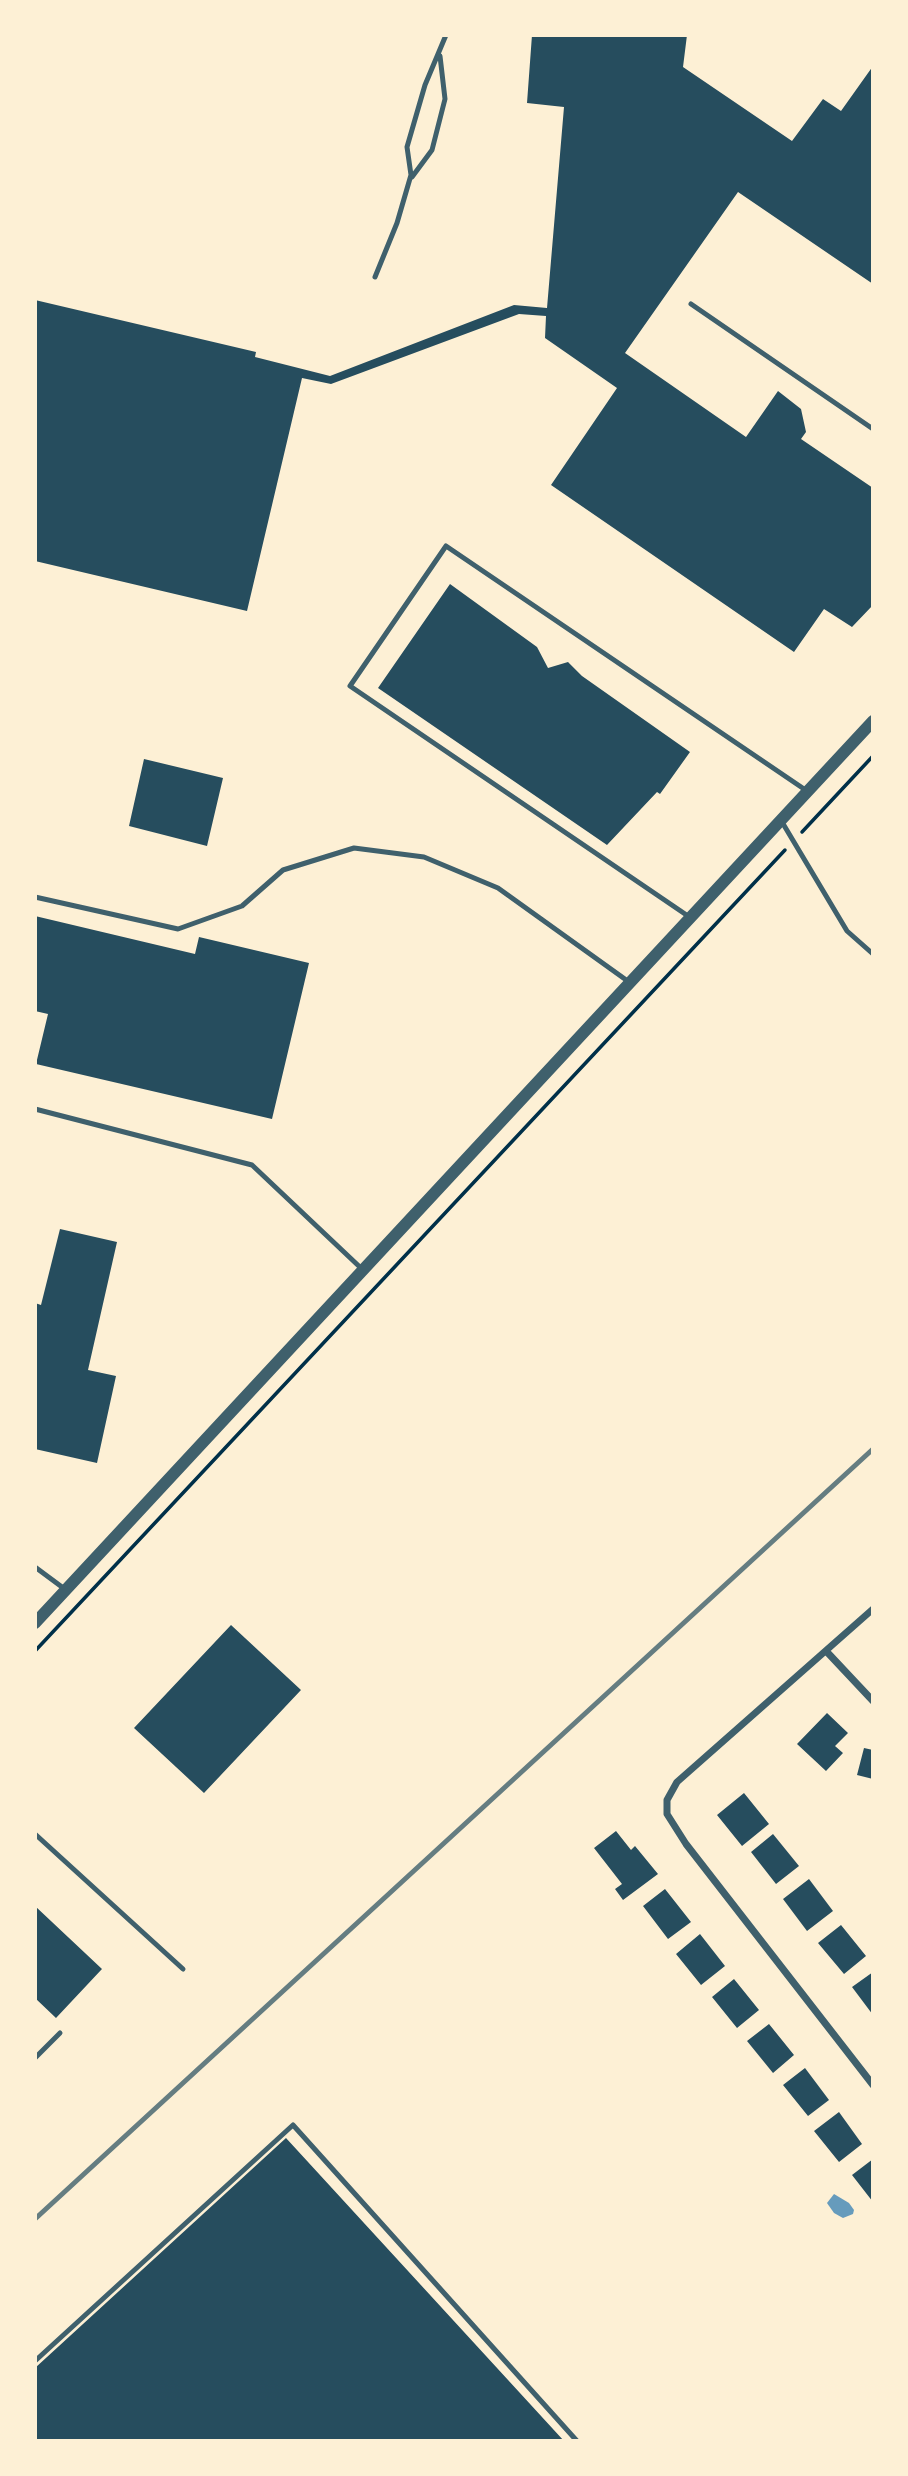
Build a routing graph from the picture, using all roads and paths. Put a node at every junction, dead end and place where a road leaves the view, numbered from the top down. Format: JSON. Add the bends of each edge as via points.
{"nodes":[{"id":1,"x":446,"y":35,"type":"edge"},
{"id":2,"x":440,"y":56,"type":"junction"},
{"id":3,"x":410,"y":180,"type":"junction"},
{"id":4,"x":375,"y":277,"type":"dead end"},
{"id":5,"x":691,"y":304,"type":"dead end"},
{"id":6,"x":873,"y":429,"type":"edge"},
{"id":7,"x":873,"y":721,"type":"edge"},
{"id":8,"x":873,"y":756,"type":"edge"},
{"id":9,"x":807,"y":791,"type":"junction"},
{"id":10,"x":780,"y":819,"type":"junction"},
{"id":11,"x":793,"y":841,"type":"junction"},
{"id":12,"x":35,"y":897,"type":"edge"},
{"id":13,"x":689,"y":917,"type":"junction"},
{"id":14,"x":873,"y":954,"type":"edge"},
{"id":15,"x":629,"y":982,"type":"junction"},
{"id":16,"x":35,"y":1109,"type":"edge"},
{"id":17,"x":363,"y":1270,"type":"junction"},
{"id":18,"x":35,"y":1567,"type":"edge"},
{"id":19,"x":66,"y":1590,"type":"junction"},
{"id":20,"x":873,"y":1609,"type":"edge"},
{"id":21,"x":35,"y":1623,"type":"edge"},
{"id":22,"x":35,"y":1651,"type":"edge"},
{"id":23,"x":827,"y":1652,"type":"junction"},
{"id":24,"x":873,"y":1701,"type":"edge"},
{"id":25,"x":35,"y":1834,"type":"edge"},
{"id":26,"x":183,"y":1969,"type":"dead end"},
{"id":27,"x":60,"y":2033,"type":"dead end"},
{"id":28,"x":35,"y":2058,"type":"edge"},
{"id":29,"x":873,"y":2085,"type":"edge"},
{"id":30,"x":35,"y":2361,"type":"edge"},
{"id":31,"x":578,"y":2441,"type":"edge"}],
"edges":[{"from":1,"to":2,"type":"lane"},
{"from":2,"to":3,"type":"lane","via":[[425,85],[407,148]]},
{"from":2,"to":3,"type":"lane","via":[[444,99],[440,120],[432,150]]},
{"from":3,"to":4,"type":"lane"},
{"from":5,"to":6,"type":"lane"},
{"from":7,"to":9,"type":"street"},
{"from":8,"to":11,"type":"path"},
{"from":9,"to":10,"type":"street"},
{"from":9,"to":13,"type":"lane","via":[[446,546],[350,686]]},
{"from":10,"to":11,"type":"lane"},
{"from":10,"to":13,"type":"street"},
{"from":11,"to":14,"type":"lane","via":[[847,931]]},
{"from":11,"to":22,"type":"path"},
{"from":12,"to":15,"type":"lane","via":[[178,929],[242,906],[284,870],[354,848],[424,858],[498,888]]},
{"from":13,"to":15,"type":"street"},
{"from":15,"to":17,"type":"street"},
{"from":16,"to":17,"type":"lane","via":[[252,1165]]},
{"from":17,"to":19,"type":"street"},
{"from":18,"to":19,"type":"lane"},
{"from":19,"to":21,"type":"street"},
{"from":20,"to":23,"type":"street"},
{"from":23,"to":24,"type":"street"},
{"from":23,"to":29,"type":"street","via":[[677,1782],[667,1800],[667,1814]]},
{"from":25,"to":26,"type":"lane"},
{"from":27,"to":28,"type":"lane"},
{"from":30,"to":31,"type":"lane","via":[[293,2125]]}]}
